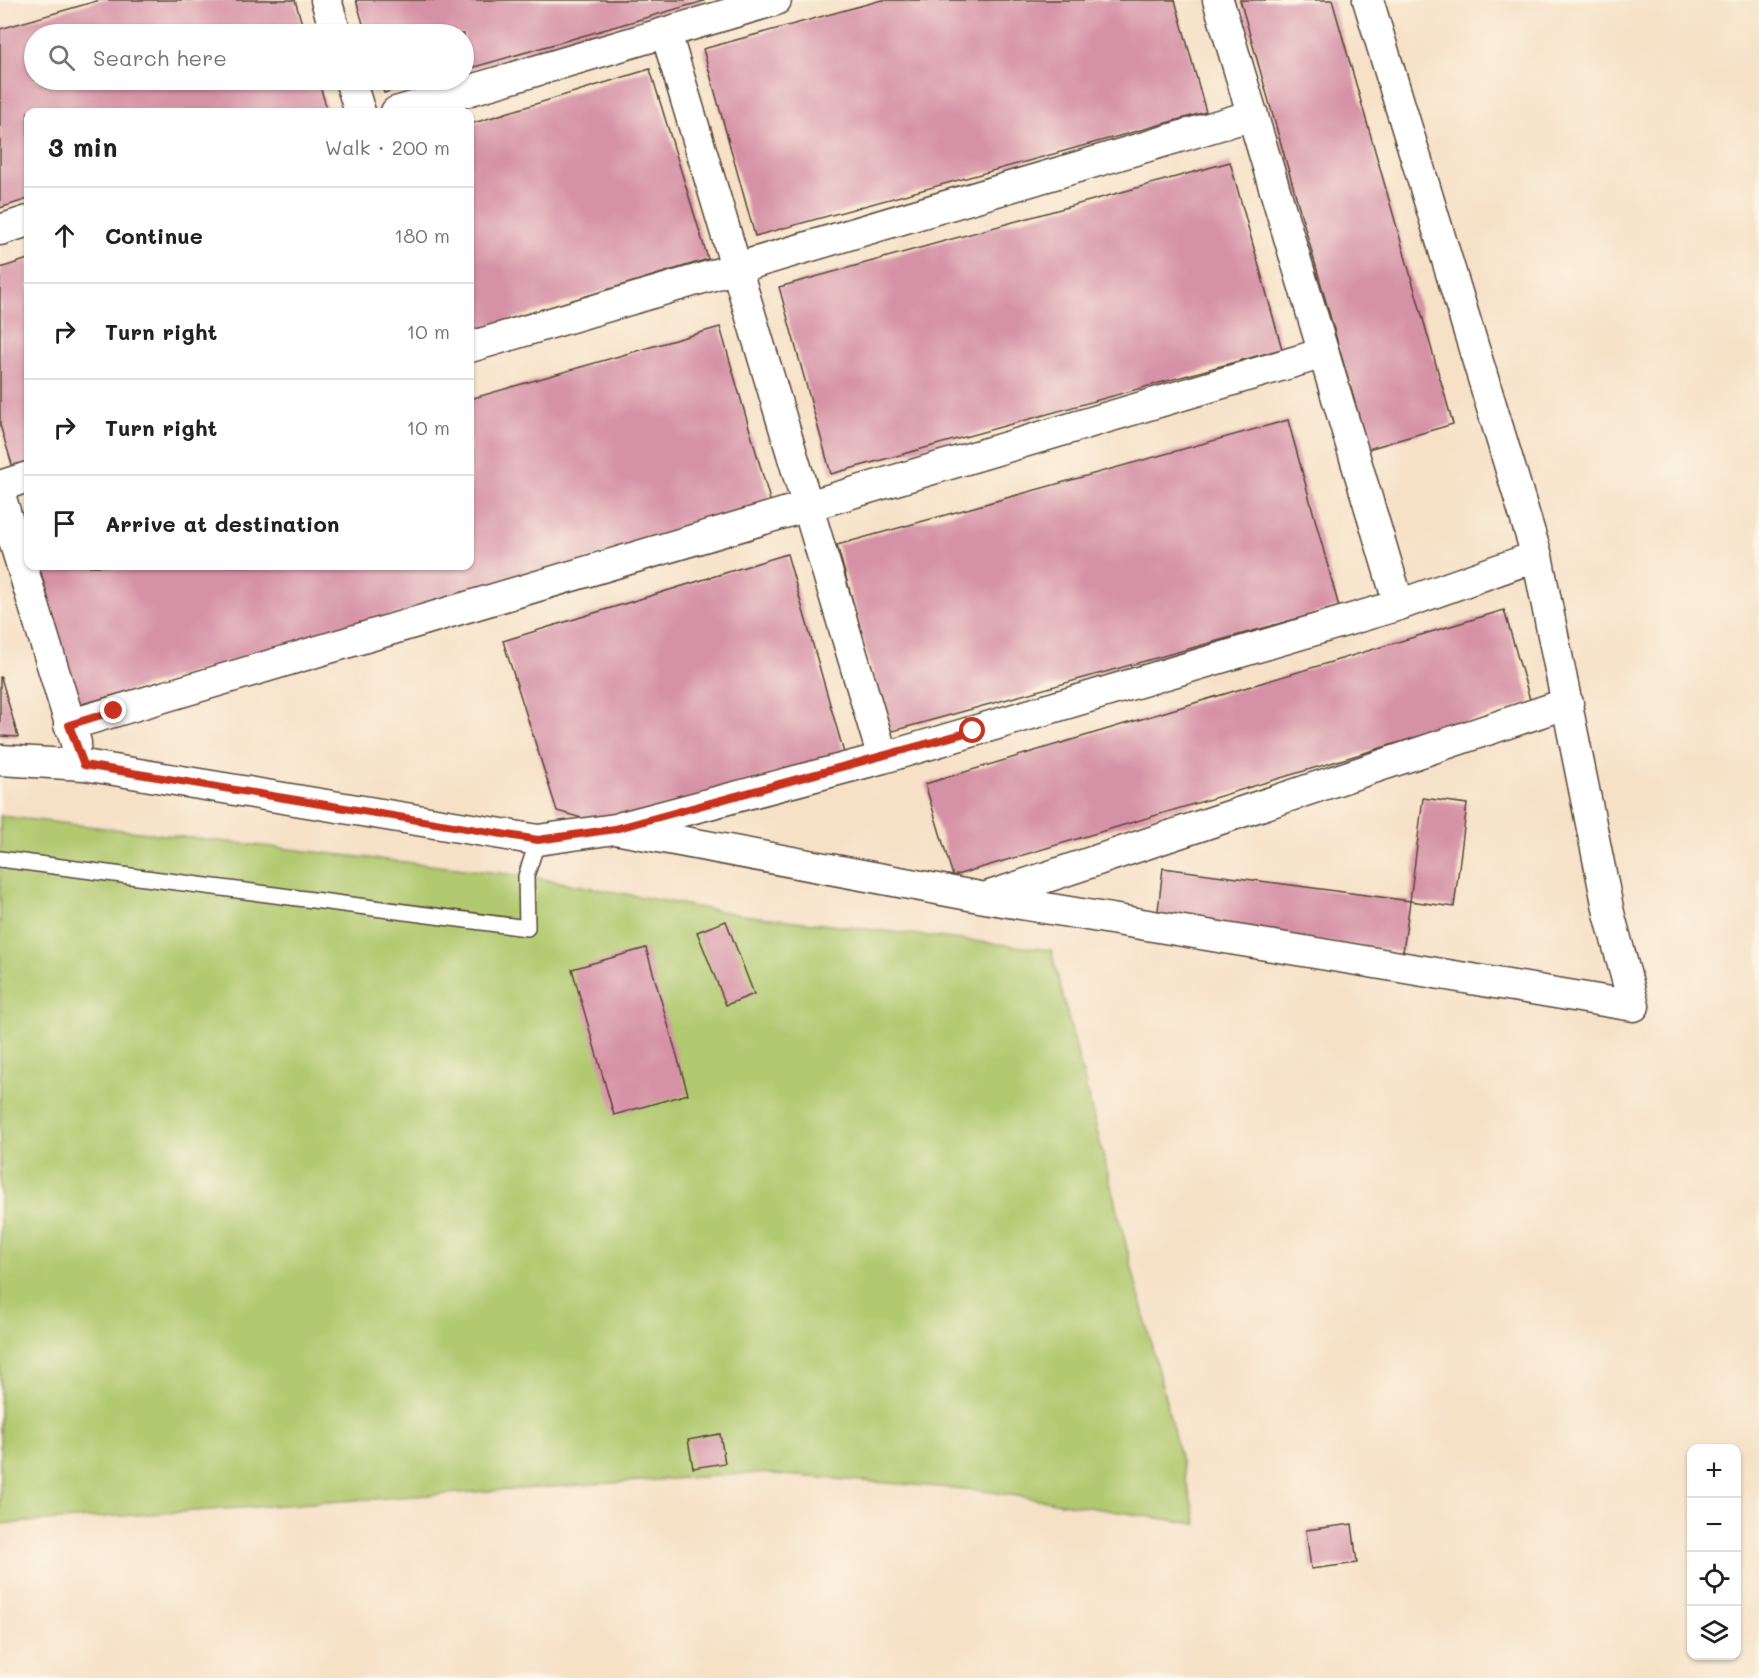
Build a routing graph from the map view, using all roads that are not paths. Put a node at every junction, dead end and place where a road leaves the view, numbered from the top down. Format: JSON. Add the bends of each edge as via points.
{"nodes":[{"id":1,"x":326,"y":0,"type":"edge"},
{"id":2,"x":776,"y":0,"type":"edge"},
{"id":3,"x":1218,"y":0,"type":"edge"},
{"id":4,"x":1368,"y":0,"type":"edge"},
{"id":5,"x":333,"y":24,"type":"edge"},
{"id":6,"x":666,"y":33,"type":"junction"},
{"id":7,"x":474,"y":89,"type":"edge"},
{"id":8,"x":353,"y":90,"type":"edge"},
{"id":9,"x":471,"y":90,"type":"edge"},
{"id":10,"x":359,"y":108,"type":"edge"},
{"id":11,"x":410,"y":108,"type":"edge"},
{"id":12,"x":1253,"y":115,"type":"junction"},
{"id":13,"x":24,"y":222,"type":"edge"},
{"id":14,"x":0,"y":230,"type":"edge"},
{"id":15,"x":736,"y":268,"type":"junction"},
{"id":16,"x":474,"y":346,"type":"edge"},
{"id":17,"x":1324,"y":353,"type":"junction"},
{"id":18,"x":24,"y":478,"type":"edge"},
{"id":19,"x":0,"y":486,"type":"edge"},
{"id":20,"x":0,"y":495,"type":"edge"},
{"id":21,"x":807,"y":506,"type":"junction"},
{"id":22,"x":1538,"y":556,"type":"junction"},
{"id":23,"x":1400,"y":605,"type":"junction"},
{"id":24,"x":1568,"y":703,"type":"junction"},
{"id":25,"x":69,"y":725,"type":"junction"},
{"id":26,"x":883,"y":758,"type":"junction"},
{"id":27,"x":0,"y":760,"type":"edge"},
{"id":28,"x":84,"y":765,"type":"junction"},
{"id":29,"x":615,"y":829,"type":"junction"},
{"id":30,"x":538,"y":840,"type":"junction"},
{"id":31,"x":0,"y":859,"type":"edge"},
{"id":32,"x":985,"y":898,"type":"junction"}],
"edges":[{"from":1,"to":5,"type":"street"},
{"from":2,"to":6,"type":"street"},
{"from":3,"to":12,"type":"street"},
{"from":4,"to":22,"type":"street"},
{"from":6,"to":7,"type":"street"},
{"from":6,"to":15,"type":"street"},
{"from":8,"to":10,"type":"street"},
{"from":9,"to":11,"type":"street"},
{"from":12,"to":15,"type":"street"},
{"from":12,"to":17,"type":"street"},
{"from":13,"to":14,"type":"street"},
{"from":15,"to":16,"type":"street"},
{"from":15,"to":21,"type":"street"},
{"from":17,"to":21,"type":"street"},
{"from":17,"to":23,"type":"street"},
{"from":18,"to":19,"type":"street"},
{"from":20,"to":25,"type":"street"},
{"from":21,"to":25,"type":"street"},
{"from":21,"to":26,"type":"street"},
{"from":22,"to":23,"type":"street"},
{"from":22,"to":24,"type":"street"},
{"from":23,"to":26,"type":"street"},
{"from":24,"to":32,"type":"street"},
{"from":24,"to":32,"type":"street","via":[[1609,913],[1634,1006]]},
{"from":25,"to":28,"type":"street"},
{"from":26,"to":29,"type":"street"},
{"from":27,"to":28,"type":"street"},
{"from":28,"to":30,"type":"street"},
{"from":29,"to":30,"type":"street"},
{"from":29,"to":32,"type":"street"},
{"from":30,"to":31,"type":"lane","via":[[526,876],[527,928]]}]}
